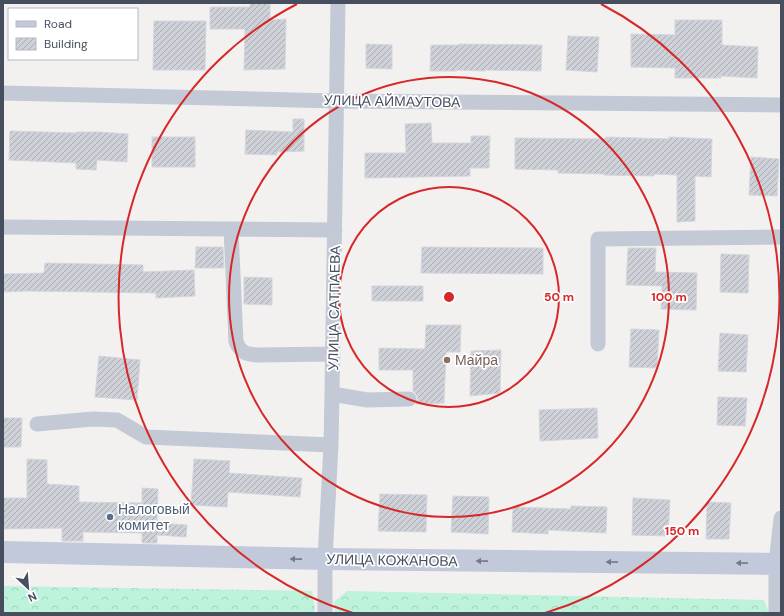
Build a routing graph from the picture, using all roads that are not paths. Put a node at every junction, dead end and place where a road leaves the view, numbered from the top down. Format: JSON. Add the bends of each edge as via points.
{"nodes":[{"id":1,"x":338,"y":3,"type":"edge"},
{"id":2,"x":3,"y":93,"type":"edge"},
{"id":3,"x":336,"y":101,"type":"junction"},
{"id":4,"x":781,"y":105,"type":"edge"},
{"id":5,"x":3,"y":227,"type":"edge"},
{"id":6,"x":232,"y":229,"type":"junction"},
{"id":7,"x":335,"y":230,"type":"junction"},
{"id":8,"x":781,"y":237,"type":"edge"},
{"id":9,"x":598,"y":344,"type":"dead end"},
{"id":10,"x":333,"y":354,"type":"junction"},
{"id":11,"x":332,"y":394,"type":"junction"},
{"id":12,"x":409,"y":399,"type":"dead end"},
{"id":13,"x":37,"y":424,"type":"dead end"},
{"id":14,"x":331,"y":445,"type":"junction"},
{"id":15,"x":781,"y":518,"type":"edge"},
{"id":16,"x":3,"y":552,"type":"edge"},
{"id":17,"x":324,"y":559,"type":"junction"},
{"id":18,"x":779,"y":564,"type":"edge"},
{"id":19,"x":325,"y":613,"type":"edge"},
{"id":20,"x":776,"y":613,"type":"edge"}],
"edges":[{"from":1,"to":3,"type":"street","name":"УЛИЦА САТПАЕВА"},
{"from":2,"to":3,"type":"street","name":"УЛИЦА АЙМАУТОВА"},
{"from":3,"to":4,"type":"street","name":"УЛИЦА АЙМАУТОВА"},
{"from":3,"to":7,"type":"street","name":"УЛИЦА САТПАЕВА"},
{"from":5,"to":6,"type":"street"},
{"from":6,"to":7,"type":"street"},
{"from":6,"to":10,"type":"street","via":[[238,347],[246,354],[257,356]]},
{"from":7,"to":10,"type":"street","name":"УЛИЦА САТПАЕВА"},
{"from":8,"to":9,"type":"street","via":[[598,239]]},
{"from":10,"to":11,"type":"street","name":"УЛИЦА САТПАЕВА"},
{"from":11,"to":12,"type":"street","via":[[367,400]]},
{"from":11,"to":14,"type":"street","name":"УЛИЦА САТПАЕВА"},
{"from":13,"to":14,"type":"street","via":[[93,419],[117,420],[146,438]]},
{"from":14,"to":17,"type":"street","name":"УЛИЦА САТПАЕВА"},
{"from":15,"to":18,"type":"street"},
{"from":17,"to":16,"type":"street","name":"УЛИЦА КОЖАНОВА","one_way":true},
{"from":18,"to":17,"type":"street","name":"УЛИЦА КОЖАНОВА","one_way":true},
{"from":17,"to":19,"type":"street","name":"УЛИЦА САТПАЕВА"},
{"from":18,"to":20,"type":"street"}]}
